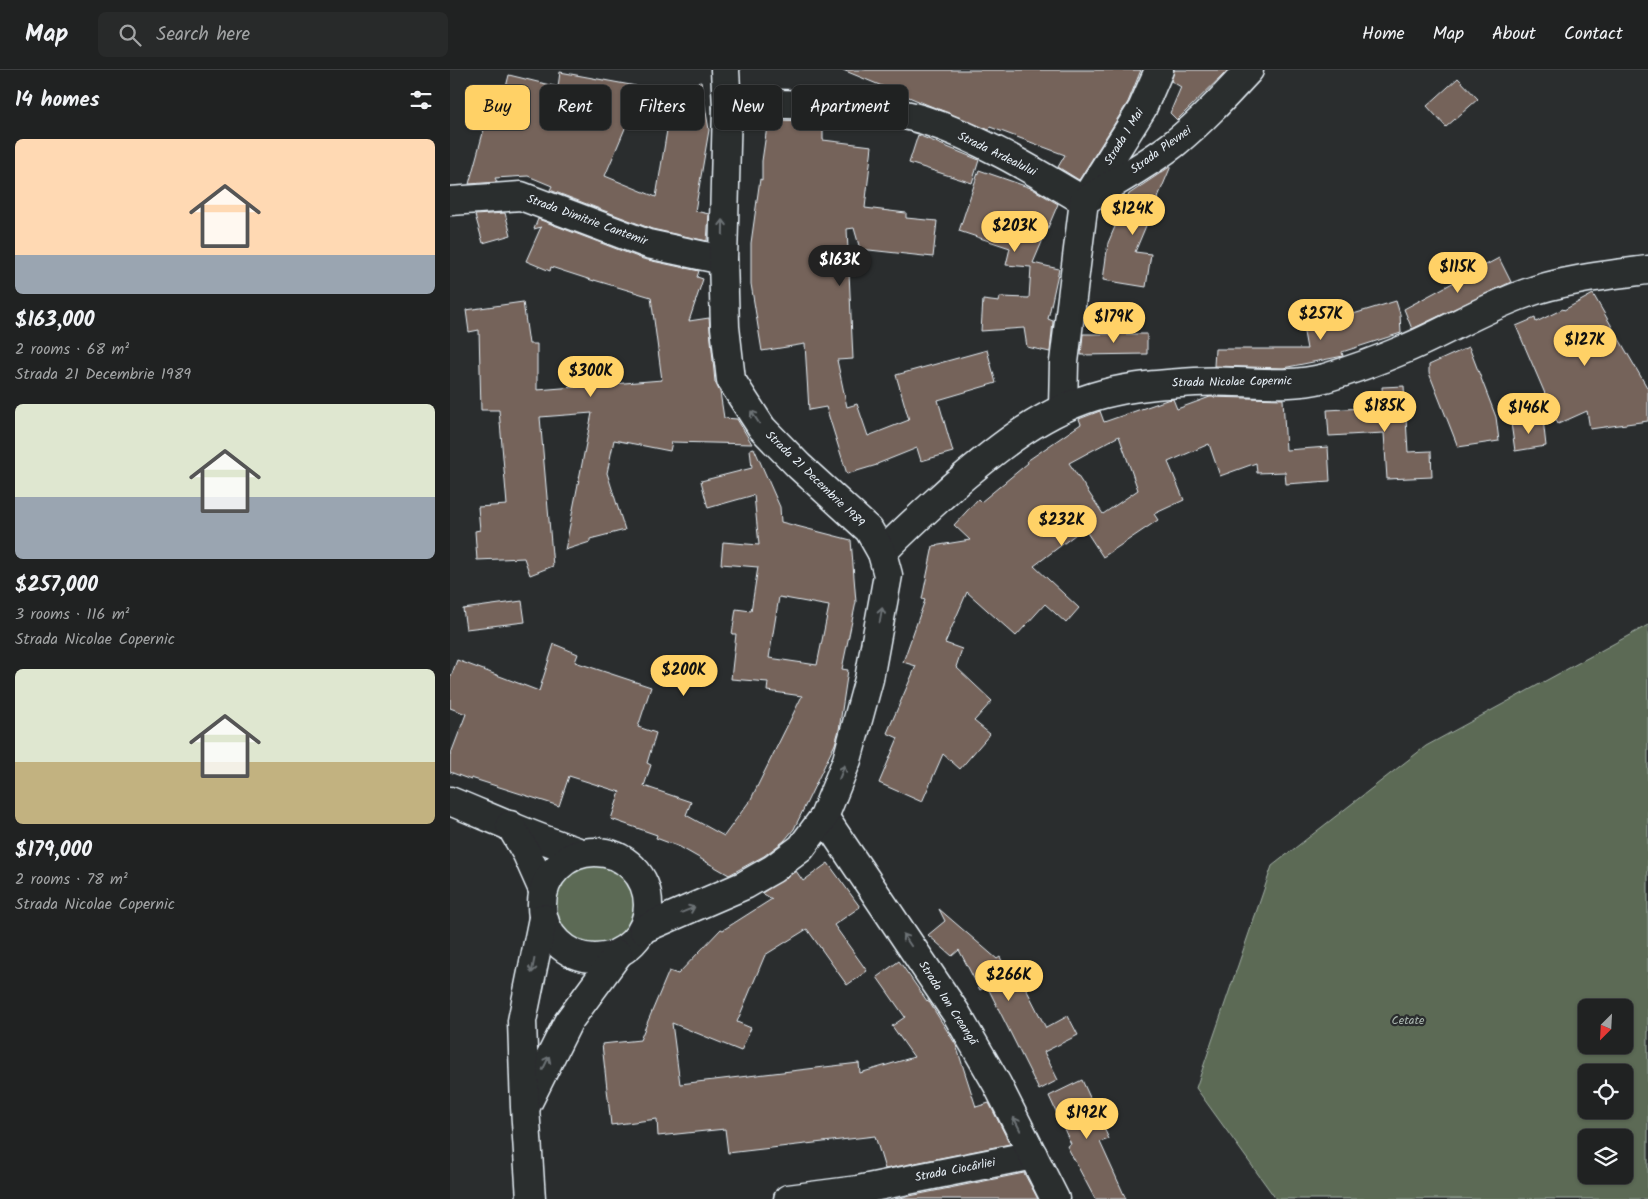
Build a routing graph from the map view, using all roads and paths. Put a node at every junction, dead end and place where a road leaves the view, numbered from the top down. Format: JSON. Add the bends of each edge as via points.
{"nodes":[{"id":1,"x":725,"y":70,"type":"edge"},
{"id":2,"x":1159,"y":70,"type":"edge"},
{"id":3,"x":1249,"y":70,"type":"edge"},
{"id":4,"x":726,"y":85,"type":"edge"},
{"id":5,"x":782,"y":104,"type":"edge"},
{"id":6,"x":726,"y":130,"type":"edge"},
{"id":7,"x":1084,"y":201,"type":"junction"},
{"id":8,"x":450,"y":202,"type":"edge"},
{"id":9,"x":723,"y":260,"type":"junction"},
{"id":10,"x":1648,"y":270,"type":"edge"},
{"id":11,"x":1063,"y":408,"type":"junction"},
{"id":12,"x":882,"y":553,"type":"junction"},
{"id":13,"x":450,"y":802,"type":"edge"},
{"id":14,"x":824,"y":817,"type":"junction"},
{"id":15,"x":510,"y":825,"type":"junction"},
{"id":16,"x":582,"y":853,"type":"junction"},
{"id":17,"x":544,"y":890,"type":"junction"},
{"id":18,"x":542,"y":918,"type":"junction"},
{"id":19,"x":643,"y":928,"type":"junction"},
{"id":20,"x":618,"y":954,"type":"junction"},
{"id":21,"x":525,"y":1107,"type":"junction"},
{"id":22,"x":1033,"y":1155,"type":"junction"},
{"id":23,"x":531,"y":1199,"type":"edge"},
{"id":24,"x":788,"y":1199,"type":"edge"},
{"id":25,"x":1055,"y":1199,"type":"edge"}],
"edges":[{"from":1,"to":4,"type":"street","name":"Strada 21 Decembrie 1989"},
{"from":2,"to":7,"type":"street","name":"Strada 1 Mai","via":[[1142,109]]},
{"from":3,"to":7,"type":"street","name":"Strada Plevnei","via":[[1212,111],[1174,143]]},
{"from":5,"to":7,"type":"street","name":"Strada Ardealului","via":[[871,109],[924,120],[974,140]]},
{"from":9,"to":6,"type":"street","name":"Strada 21 Decembrie 1989","one_way":true},
{"from":7,"to":11,"type":"street","via":[[1064,362]]},
{"from":8,"to":9,"type":"street","name":"Strada Dimitrie Cantemir","via":[[521,196],[648,244]]},
{"from":12,"to":9,"type":"street","name":"Strada 21 Decembrie 1989","one_way":true,"via":[[869,530],[762,428],[732,380],[725,327]]},
{"from":10,"to":11,"type":"street","name":"Strada Nicolae Copernic","via":[[1599,276],[1526,293],[1481,311],[1405,349],[1323,378],[1279,383],[1203,381],[1142,386],[1101,394]]},
{"from":11,"to":12,"type":"street","name":"Strada Nicolae Copernic","via":[[991,453]]},
{"from":14,"to":12,"type":"street","name":"Strada 21 Decembrie 1989","one_way":true,"via":[[847,760],[869,679],[888,574]]},
{"from":13,"to":15,"type":"street"},
{"from":19,"to":14,"type":"street","name":"Strada 21 Decembrie 1989","one_way":true,"via":[[774,870],[801,848]]},
{"from":22,"to":14,"type":"street","name":"Strada Ion Creangă","one_way":true,"via":[[956,1013]]},
{"from":15,"to":16,"type":"street","via":[[548,843]]},
{"from":15,"to":17,"type":"street"},
{"from":16,"to":17,"type":"street","via":[[558,867]]},
{"from":16,"to":19,"type":"street","via":[[616,856],[630,865],[641,879],[647,895],[648,912]]},
{"from":17,"to":18,"type":"street"},
{"from":18,"to":20,"type":"street","via":[[554,939],[572,954],[587,958]]},
{"from":18,"to":21,"type":"street","one_way":true,"via":[[522,1021]]},
{"from":19,"to":20,"type":"street","via":[[633,943]]},
{"from":21,"to":20,"type":"street","one_way":true,"via":[[568,1022]]},
{"from":21,"to":23,"type":"street"},
{"from":22,"to":24,"type":"street","name":"Strada Ciocârliei","via":[[858,1190]]},
{"from":22,"to":25,"type":"street","name":"Strada Ion Creangă"}]}
